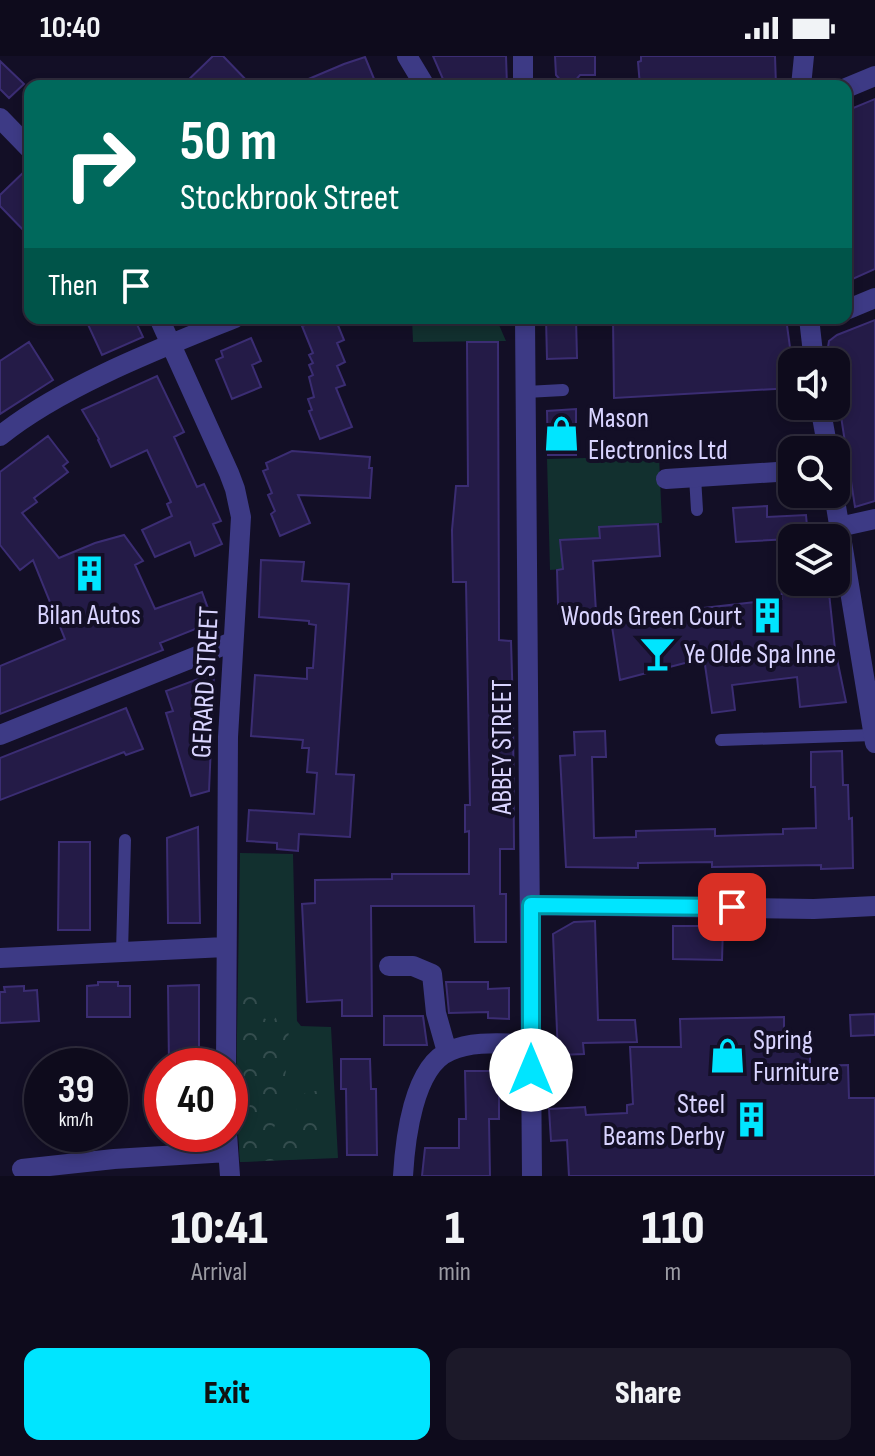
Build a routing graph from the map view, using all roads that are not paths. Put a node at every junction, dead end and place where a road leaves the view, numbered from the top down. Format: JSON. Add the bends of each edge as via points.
{"nodes":[{"id":1,"x":407,"y":56,"type":"edge"},
{"id":2,"x":523,"y":56,"type":"edge"},
{"id":3,"x":804,"y":56,"type":"edge"},
{"id":4,"x":875,"y":76,"type":"edge"},
{"id":5,"x":421,"y":80,"type":"edge"},
{"id":6,"x":523,"y":80,"type":"edge"},
{"id":7,"x":802,"y":80,"type":"edge"},
{"id":8,"x":852,"y":86,"type":"edge"},
{"id":9,"x":0,"y":118,"type":"edge"},
{"id":10,"x":24,"y":143,"type":"edge"},
{"id":11,"x":875,"y":298,"type":"edge"},
{"id":12,"x":852,"y":308,"type":"edge"},
{"id":13,"x":162,"y":324,"type":"edge"},
{"id":14,"x":220,"y":324,"type":"edge"},
{"id":15,"x":525,"y":324,"type":"edge"},
{"id":16,"x":810,"y":324,"type":"edge"},
{"id":17,"x":171,"y":344,"type":"junction"},
{"id":18,"x":812,"y":348,"type":"edge"},
{"id":19,"x":563,"y":390,"type":"dead end"},
{"id":20,"x":526,"y":392,"type":"junction"},
{"id":21,"x":0,"y":436,"type":"edge"},
{"id":22,"x":778,"y":472,"type":"edge"},
{"id":23,"x":695,"y":477,"type":"junction"},
{"id":24,"x":666,"y":479,"type":"dead end"},
{"id":25,"x":697,"y":510,"type":"dead end"},
{"id":26,"x":875,"y":519,"type":"edge"},
{"id":27,"x":850,"y":525,"type":"edge"},
{"id":28,"x":850,"y":594,"type":"edge"},
{"id":29,"x":232,"y":642,"type":"junction"},
{"id":30,"x":0,"y":735,"type":"edge"},
{"id":31,"x":874,"y":739,"type":"edge"},
{"id":32,"x":721,"y":740,"type":"dead end"},
{"id":33,"x":125,"y":840,"type":"dead end"},
{"id":34,"x":531,"y":905,"type":"junction"},
{"id":35,"x":875,"y":906,"type":"edge"},
{"id":36,"x":225,"y":947,"type":"junction"},
{"id":37,"x":122,"y":952,"type":"junction"},
{"id":38,"x":0,"y":958,"type":"edge"},
{"id":39,"x":389,"y":966,"type":"dead end"},
{"id":40,"x":531,"y":1044,"type":"junction"},
{"id":41,"x":226,"y":1048,"type":"edge"},
{"id":42,"x":447,"y":1052,"type":"junction"},
{"id":43,"x":175,"y":1152,"type":"edge"},
{"id":44,"x":228,"y":1152,"type":"edge"},
{"id":45,"x":22,"y":1169,"type":"dead end"},
{"id":46,"x":70,"y":1170,"type":"edge"},
{"id":47,"x":230,"y":1176,"type":"edge"},
{"id":48,"x":403,"y":1176,"type":"edge"},
{"id":49,"x":532,"y":1176,"type":"edge"}],
"edges":[{"from":1,"to":5,"type":"street"},
{"from":2,"to":6,"type":"street"},
{"from":3,"to":7,"type":"street"},
{"from":4,"to":8,"type":"street"},
{"from":9,"to":10,"type":"street"},
{"from":11,"to":12,"type":"street"},
{"from":13,"to":17,"type":"street","name":"GERARD STREET"},
{"from":14,"to":17,"type":"street"},
{"from":15,"to":20,"type":"street","name":"ABBEY STREET"},
{"from":16,"to":18,"type":"street"},
{"from":17,"to":21,"type":"street","via":[[60,397]]},
{"from":17,"to":29,"type":"street","name":"GERARD STREET","via":[[239,502]]},
{"from":19,"to":20,"type":"lane"},
{"from":20,"to":34,"type":"street","name":"ABBEY STREET"},
{"from":22,"to":23,"type":"street"},
{"from":23,"to":24,"type":"street"},
{"from":23,"to":25,"type":"lane"},
{"from":26,"to":27,"type":"street"},
{"from":28,"to":31,"type":"street"},
{"from":29,"to":30,"type":"street"},
{"from":29,"to":36,"type":"street","name":"GERARD STREET"},
{"from":31,"to":32,"type":"lane"},
{"from":33,"to":37,"type":"lane"},
{"from":34,"to":35,"type":"street"},
{"from":34,"to":40,"type":"street","name":"ABBEY STREET"},
{"from":36,"to":37,"type":"street"},
{"from":36,"to":41,"type":"street","name":"GERARD STREET"},
{"from":37,"to":38,"type":"street"},
{"from":39,"to":42,"type":"street","via":[[413,966],[432,974]]},
{"from":40,"to":42,"type":"street","via":[[467,1045]]},
{"from":40,"to":49,"type":"street","name":"ABBEY STREET"},
{"from":42,"to":48,"type":"street","via":[[432,1064],[416,1096]]},
{"from":43,"to":46,"type":"street"},
{"from":44,"to":47,"type":"street"},
{"from":45,"to":46,"type":"street"}]}
